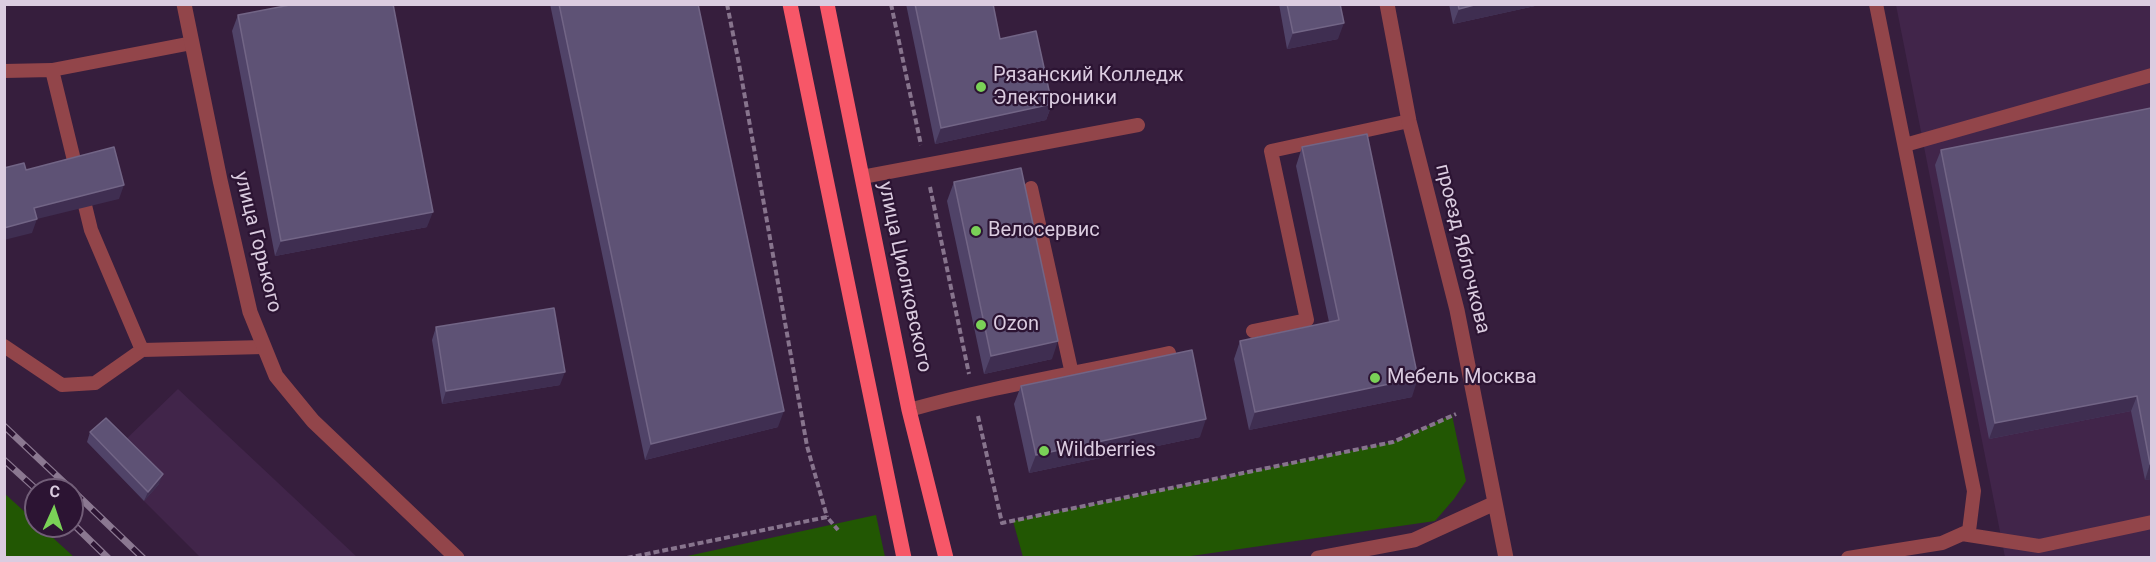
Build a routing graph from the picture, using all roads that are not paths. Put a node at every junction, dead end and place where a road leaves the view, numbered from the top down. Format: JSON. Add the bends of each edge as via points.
{"nodes":[{"id":1,"x":184,"y":4,"type":"edge"},
{"id":2,"x":790,"y":4,"type":"edge"},
{"id":3,"x":827,"y":4,"type":"edge"},
{"id":4,"x":1387,"y":4,"type":"edge"},
{"id":5,"x":1876,"y":4,"type":"edge"},
{"id":6,"x":192,"y":43,"type":"junction"},
{"id":7,"x":52,"y":70,"type":"junction"},
{"id":8,"x":4,"y":71,"type":"edge"},
{"id":9,"x":2151,"y":75,"type":"edge"},
{"id":10,"x":1409,"y":122,"type":"junction"},
{"id":11,"x":1138,"y":125,"type":"dead end"},
{"id":12,"x":1905,"y":145,"type":"junction"},
{"id":13,"x":862,"y":177,"type":"junction"},
{"id":14,"x":1031,"y":188,"type":"dead end"},
{"id":15,"x":1253,"y":331,"type":"dead end"},
{"id":16,"x":4,"y":346,"type":"edge"},
{"id":17,"x":264,"y":347,"type":"junction"},
{"id":18,"x":142,"y":350,"type":"junction"},
{"id":19,"x":1169,"y":353,"type":"edge"},
{"id":20,"x":1072,"y":374,"type":"junction"},
{"id":21,"x":909,"y":410,"type":"junction"},
{"id":22,"x":1496,"y":503,"type":"junction"},
{"id":23,"x":2151,"y":522,"type":"edge"},
{"id":24,"x":1962,"y":534,"type":"junction"},
{"id":25,"x":457,"y":558,"type":"edge"},
{"id":26,"x":904,"y":558,"type":"edge"},
{"id":27,"x":946,"y":558,"type":"edge"},
{"id":28,"x":1318,"y":558,"type":"edge"},
{"id":29,"x":1506,"y":558,"type":"edge"},
{"id":30,"x":1848,"y":558,"type":"edge"}],
"edges":[{"from":1,"to":6,"type":"street","name":"улица Горького"},
{"from":2,"to":26,"type":"main road"},
{"from":3,"to":13,"type":"main road","name":"улица Циолковского"},
{"from":4,"to":10,"type":"street","name":"проезд Яблочкова"},
{"from":5,"to":12,"type":"lane"},
{"from":6,"to":7,"type":"lane"},
{"from":6,"to":17,"type":"street","name":"улица Горького","via":[[250,312]]},
{"from":7,"to":8,"type":"lane"},
{"from":7,"to":18,"type":"lane","via":[[90,230]]},
{"from":9,"to":12,"type":"lane"},
{"from":10,"to":15,"type":"lane","via":[[1271,151],[1307,320]]},
{"from":10,"to":22,"type":"street","name":"проезд Яблочкова","via":[[1457,310]]},
{"from":11,"to":13,"type":"lane"},
{"from":12,"to":24,"type":"lane","via":[[1974,491],[1969,531]]},
{"from":13,"to":21,"type":"main road","name":"улица Циолковского"},
{"from":14,"to":20,"type":"lane"},
{"from":16,"to":18,"type":"lane","via":[[62,385],[95,383]]},
{"from":17,"to":18,"type":"lane"},
{"from":17,"to":25,"type":"street","name":"улица Горького","via":[[276,376],[313,421]]},
{"from":19,"to":20,"type":"lane"},
{"from":20,"to":21,"type":"lane","via":[[973,392]]},
{"from":21,"to":27,"type":"main road","name":"улица Циолковского"},
{"from":22,"to":28,"type":"street","via":[[1414,540]]},
{"from":22,"to":29,"type":"street","name":"проезд Яблочкова"},
{"from":23,"to":24,"type":"lane","via":[[2039,546]]},
{"from":24,"to":30,"type":"lane","via":[[1942,543]]}]}
